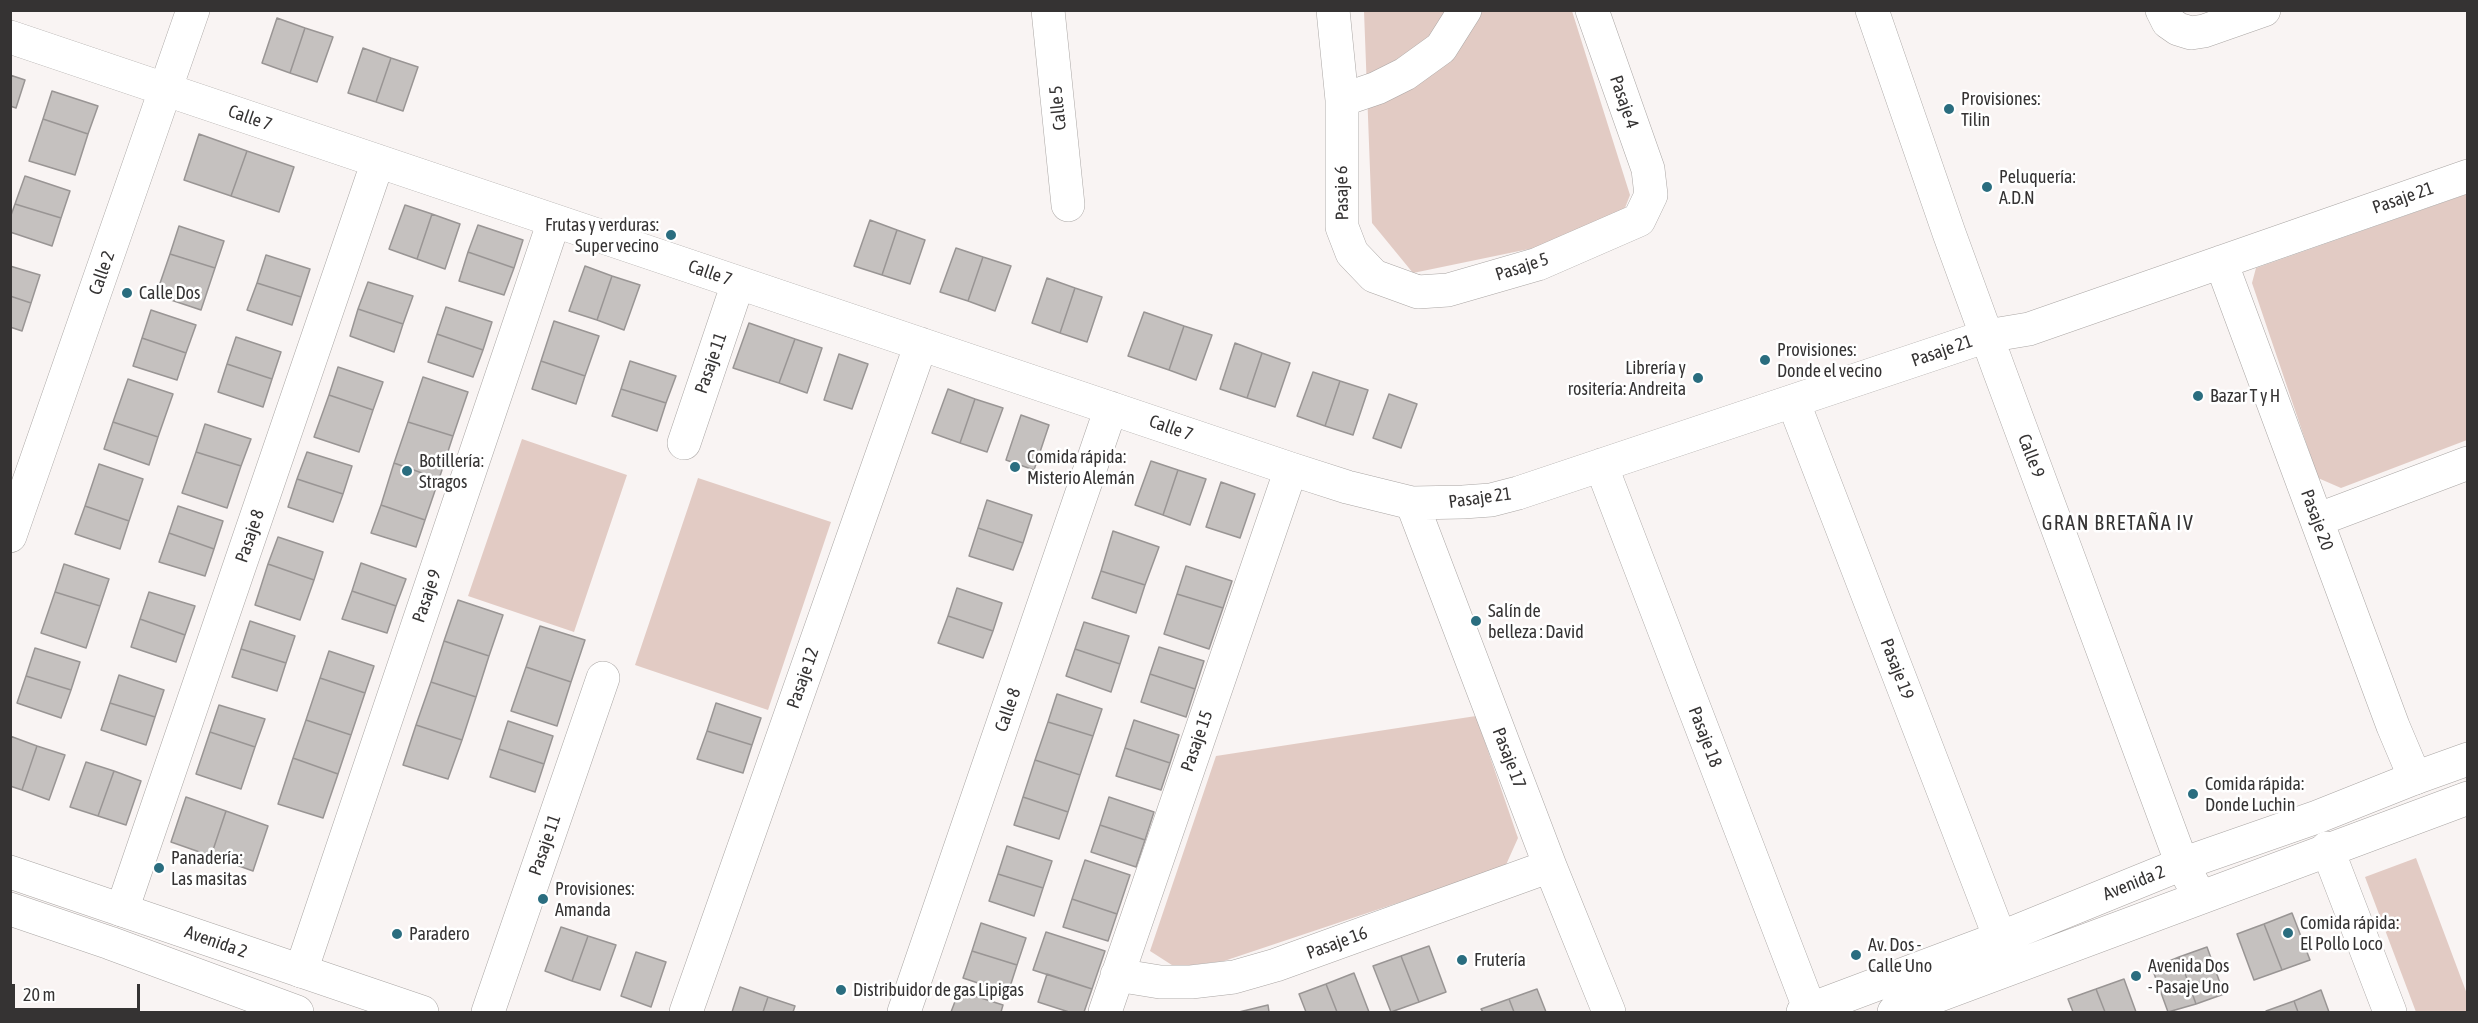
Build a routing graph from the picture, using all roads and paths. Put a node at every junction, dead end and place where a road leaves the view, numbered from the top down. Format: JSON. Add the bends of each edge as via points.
{"nodes":[{"id":1,"x":193,"y":10,"type":"edge"},
{"id":2,"x":1048,"y":10,"type":"edge"},
{"id":3,"x":1333,"y":10,"type":"edge"},
{"id":4,"x":1465,"y":10,"type":"edge"},
{"id":5,"x":1592,"y":10,"type":"edge"},
{"id":6,"x":1872,"y":10,"type":"edge"},
{"id":7,"x":2264,"y":10,"type":"edge"},
{"id":8,"x":2170,"y":20,"type":"edge"},
{"id":9,"x":10,"y":37,"type":"edge"},
{"id":10,"x":166,"y":90,"type":"junction"},
{"id":11,"x":1342,"y":100,"type":"junction"},
{"id":12,"x":378,"y":161,"type":"junction"},
{"id":13,"x":2468,"y":176,"type":"edge"},
{"id":14,"x":1651,"y":195,"type":"joint"},
{"id":15,"x":1068,"y":205,"type":"dead end"},
{"id":16,"x":554,"y":221,"type":"junction"},
{"id":17,"x":2221,"y":262,"type":"junction"},
{"id":18,"x":1374,"y":276,"type":"joint"},
{"id":19,"x":738,"y":283,"type":"junction"},
{"id":20,"x":1987,"y":336,"type":"junction"},
{"id":21,"x":921,"y":344,"type":"junction"},
{"id":22,"x":1793,"y":400,"type":"junction"},
{"id":23,"x":1111,"y":408,"type":"junction"},
{"id":24,"x":684,"y":443,"type":"dead end"},
{"id":25,"x":2468,"y":463,"type":"edge"},
{"id":26,"x":1601,"y":465,"type":"junction"},
{"id":27,"x":1291,"y":469,"type":"junction"},
{"id":28,"x":1412,"y":503,"type":"junction"},
{"id":29,"x":2317,"y":520,"type":"junction"},
{"id":30,"x":10,"y":536,"type":"edge"},
{"id":31,"x":603,"y":678,"type":"dead end"},
{"id":32,"x":2468,"y":759,"type":"edge"},
{"id":33,"x":2415,"y":778,"type":"junction"},
{"id":34,"x":2468,"y":798,"type":"edge"},
{"id":35,"x":2327,"y":848,"type":"junction"},
{"id":36,"x":2182,"y":864,"type":"junction"},
{"id":37,"x":1550,"y":866,"type":"junction"},
{"id":38,"x":10,"y":872,"type":"edge"},
{"id":39,"x":2200,"y":897,"type":"junction"},
{"id":40,"x":10,"y":909,"type":"edge"},
{"id":41,"x":122,"y":910,"type":"junction"},
{"id":42,"x":2000,"y":938,"type":"junction"},
{"id":43,"x":301,"y":971,"type":"junction"},
{"id":44,"x":1117,"y":975,"type":"junction"},
{"id":45,"x":1806,"y":1011,"type":"edge"},
{"id":46,"x":297,"y":1012,"type":"edge"},
{"id":47,"x":423,"y":1012,"type":"edge"},
{"id":48,"x":488,"y":1012,"type":"edge"},
{"id":49,"x":686,"y":1012,"type":"edge"},
{"id":50,"x":904,"y":1012,"type":"edge"},
{"id":51,"x":1105,"y":1012,"type":"edge"},
{"id":52,"x":1609,"y":1012,"type":"edge"},
{"id":53,"x":1894,"y":1012,"type":"edge"},
{"id":54,"x":2390,"y":1012,"type":"edge"}],
"edges":[{"from":1,"to":10,"type":"street","name":"Calle 2"},
{"from":2,"to":15,"type":"street","name":"Calle 5"},
{"from":3,"to":11,"type":"street","name":"Pasaje 6"},
{"from":4,"to":11,"type":"street","via":[[1441,48],[1405,74]]},
{"from":5,"to":14,"type":"street","name":"Pasaje 4","via":[[1648,169]]},
{"from":6,"to":20,"type":"street","name":"Calle 9"},
{"from":7,"to":8,"type":"street","via":[[2204,32],[2191,33]]},
{"from":9,"to":10,"type":"street","name":"Calle 7"},
{"from":10,"to":12,"type":"street","name":"Calle 7"},
{"from":10,"to":30,"type":"street","name":"Calle 2"},
{"from":11,"to":18,"type":"street","name":"Pasaje 6","via":[[1342,227],[1352,253]]},
{"from":12,"to":16,"type":"street","name":"Calle 7"},
{"from":12,"to":41,"type":"street","name":"Pasaje 8"},
{"from":13,"to":17,"type":"street","name":"Pasaje 21"},
{"from":14,"to":18,"type":"street","name":"Pasaje 5","via":[[1639,220],[1538,264],[1448,290],[1418,292]]},
{"from":16,"to":19,"type":"street","name":"Calle 7"},
{"from":16,"to":43,"type":"street","name":"Pasaje 9"},
{"from":17,"to":20,"type":"street","name":"Pasaje 21","via":[[2030,328]]},
{"from":17,"to":29,"type":"street","name":"Pasaje 20"},
{"from":19,"to":21,"type":"street","name":"Calle 7"},
{"from":19,"to":24,"type":"street","name":"Pasaje 11"},
{"from":20,"to":22,"type":"street","name":"Pasaje 21"},
{"from":20,"to":36,"type":"street","name":"Calle 9"},
{"from":21,"to":23,"type":"street","name":"Calle 7"},
{"from":21,"to":49,"type":"street","name":"Pasaje 12"},
{"from":22,"to":26,"type":"street","name":"Pasaje 21"},
{"from":22,"to":42,"type":"street","name":"Pasaje 19"},
{"from":23,"to":27,"type":"street","name":"Calle 7"},
{"from":23,"to":50,"type":"street","name":"Calle 8"},
{"from":25,"to":29,"type":"street"},
{"from":26,"to":28,"type":"street","name":"Pasaje 21","via":[[1491,500]]},
{"from":26,"to":45,"type":"street","name":"Pasaje 18"},
{"from":27,"to":28,"type":"street","name":"Calle 7","via":[[1347,488]]},
{"from":27,"to":44,"type":"street","name":"Pasaje 15"},
{"from":28,"to":37,"type":"street","name":"Pasaje 17"},
{"from":29,"to":33,"type":"street","name":"Pasaje 20"},
{"from":31,"to":48,"type":"street","name":"Pasaje 11"},
{"from":32,"to":33,"type":"street","name":"Avenida 2"},
{"from":33,"to":36,"type":"street","name":"Avenida 2"},
{"from":34,"to":35,"type":"street","name":"Avenida 2"},
{"from":35,"to":39,"type":"street","name":"Avenida 2"},
{"from":35,"to":54,"type":"street"},
{"from":36,"to":39,"type":"street","name":"Calle 9"},
{"from":36,"to":42,"type":"street","name":"Avenida 2"},
{"from":37,"to":44,"type":"street","name":"Pasaje 16","via":[[1234,977],[1160,982]]},
{"from":37,"to":52,"type":"street","name":"Pasaje 17"},
{"from":38,"to":41,"type":"street","name":"Avenida 2"},
{"from":39,"to":53,"type":"street","name":"Avenida 2"},
{"from":40,"to":46,"type":"street","name":"Avenida 2"},
{"from":41,"to":43,"type":"street","name":"Avenida 2"},
{"from":42,"to":45,"type":"street","name":"Avenida 2"},
{"from":43,"to":47,"type":"street","name":"Avenida 2"},
{"from":44,"to":51,"type":"street","name":"Pasaje 15"}]}
